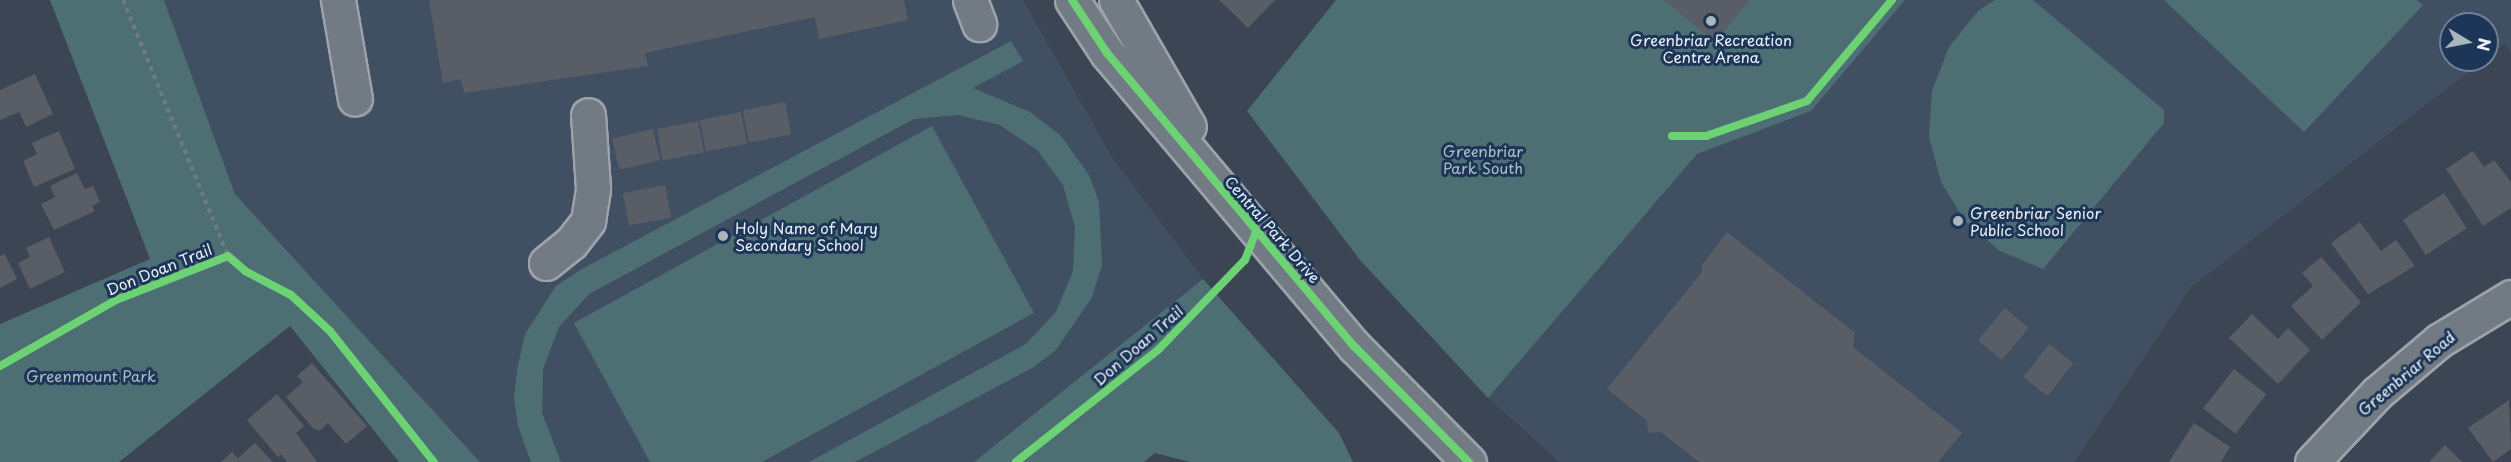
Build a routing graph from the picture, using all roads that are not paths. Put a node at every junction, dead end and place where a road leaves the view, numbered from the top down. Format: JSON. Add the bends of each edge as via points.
{"nodes":[{"id":1,"x":338,"y":0,"type":"edge"},
{"id":2,"x":1072,"y":0,"type":"edge"},
{"id":3,"x":1116,"y":0,"type":"edge"},
{"id":4,"x":355,"y":99,"type":"dead end"},
{"id":5,"x":588,"y":115,"type":"dead end"},
{"id":6,"x":1233,"y":204,"type":"junction"},
{"id":7,"x":546,"y":263,"type":"dead end"},
{"id":8,"x":2511,"y":297,"type":"edge"},
{"id":9,"x":1469,"y":462,"type":"edge"},
{"id":10,"x":2312,"y":462,"type":"edge"}],
"edges":[{"from":1,"to":4,"type":"street"},
{"from":2,"to":6,"type":"street","name":"Central Park Drive","via":[[1107,54]]},
{"from":3,"to":6,"type":"street","name":"Central Park Drive"},
{"from":5,"to":7,"type":"street","via":[[593,188],[588,220],[571,243]]},
{"from":6,"to":9,"type":"street","name":"Central Park Drive","via":[[1251,245]]},
{"from":8,"to":10,"type":"street","name":"Greenbriar Road","via":[[2440,340],[2377,393]]}]}
